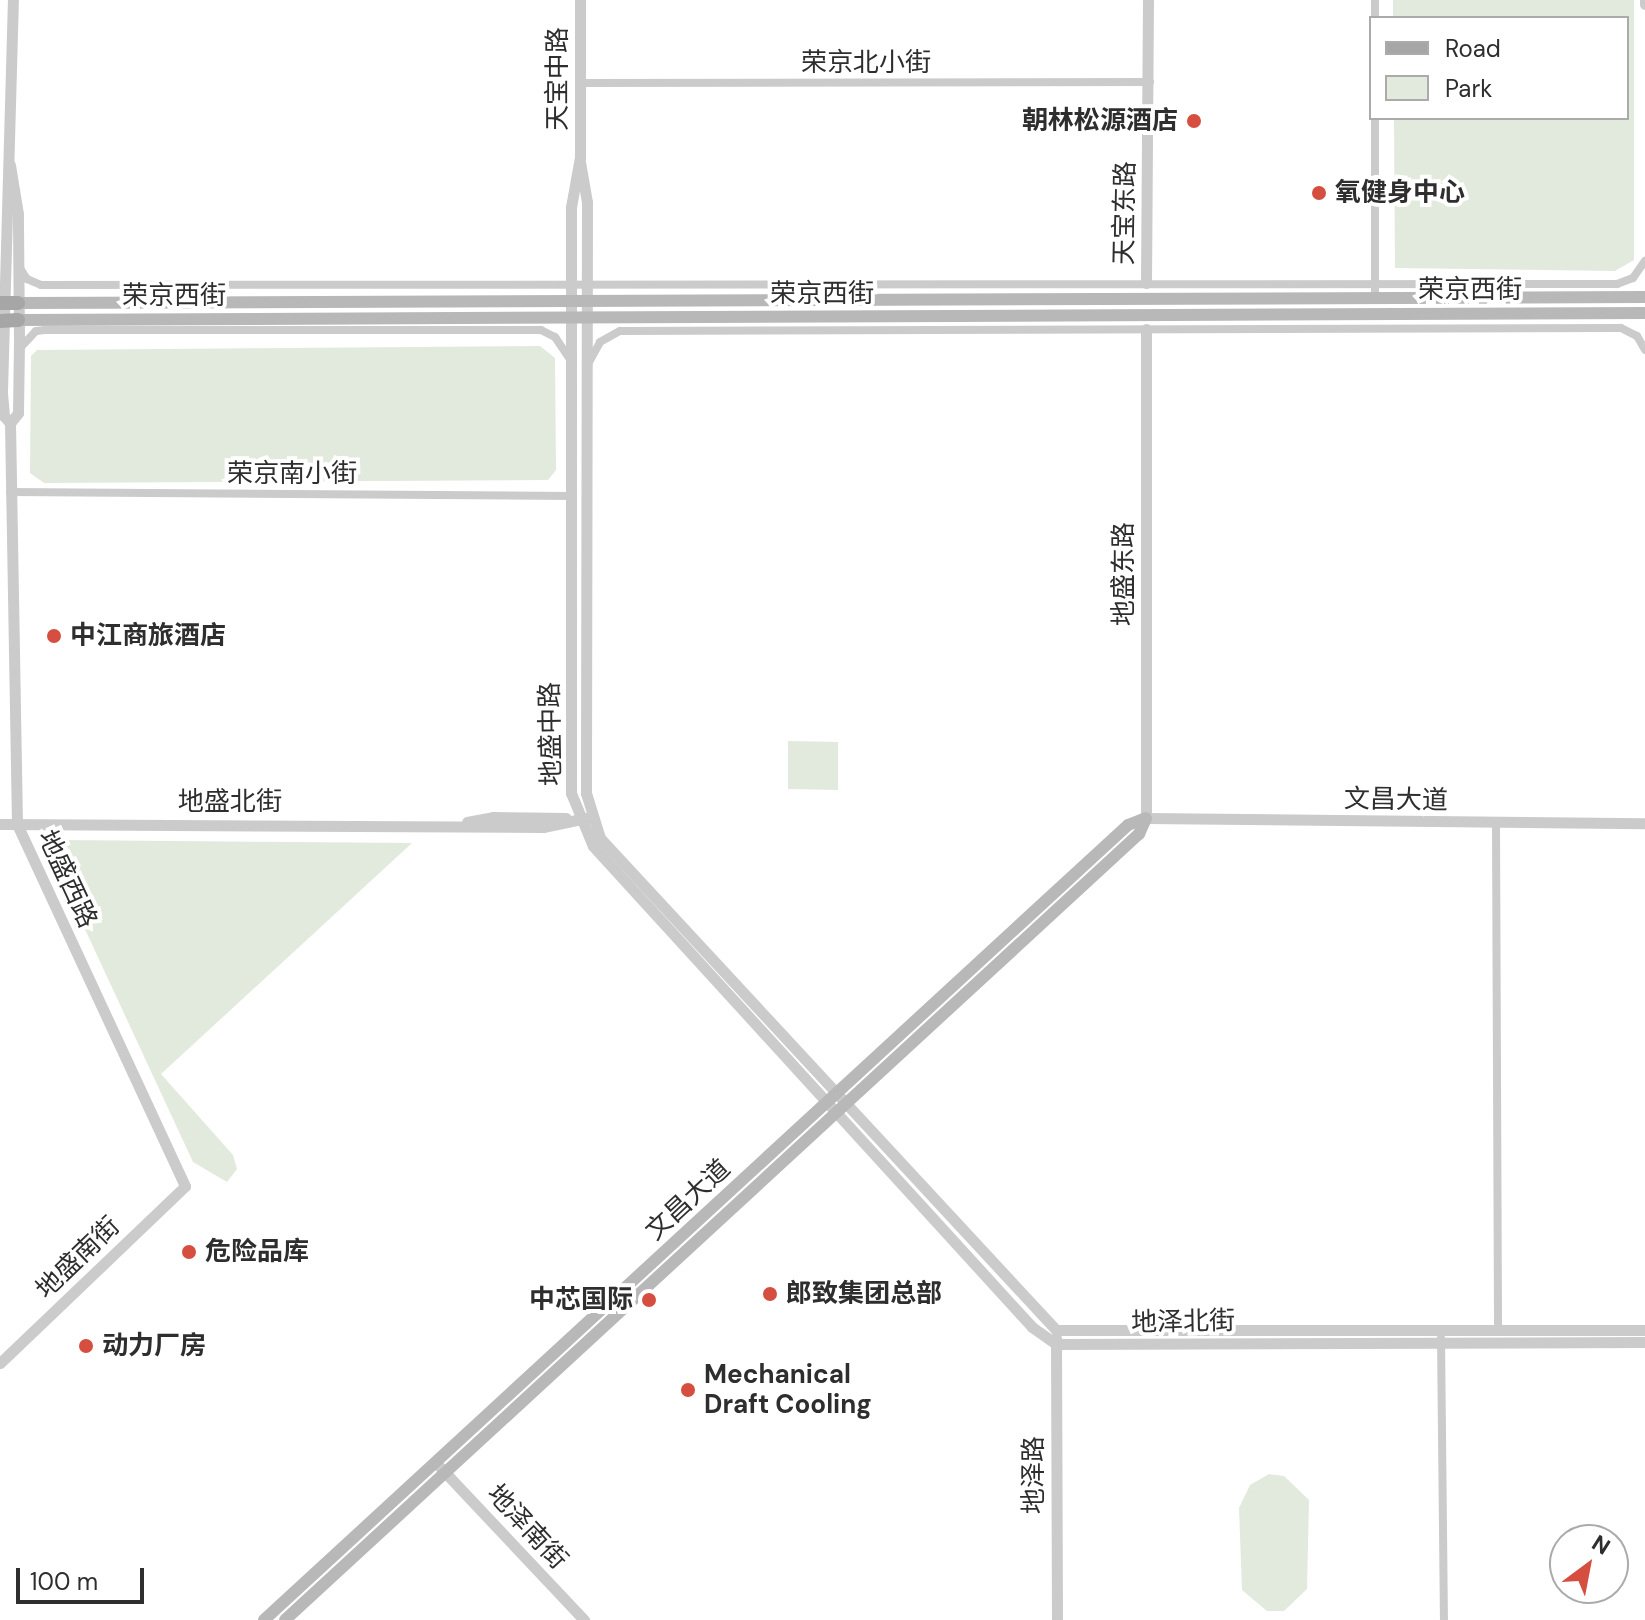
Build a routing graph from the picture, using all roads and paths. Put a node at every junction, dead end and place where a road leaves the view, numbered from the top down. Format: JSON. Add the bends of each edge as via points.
{"nodes":[{"id":1,"x":13,"y":0,"type":"edge"},
{"id":2,"x":580,"y":0,"type":"edge"},
{"id":3,"x":1148,"y":0,"type":"edge"},
{"id":4,"x":1150,"y":82,"type":"junction"},
{"id":5,"x":582,"y":83,"type":"junction"},
{"id":6,"x":1375,"y":120,"type":"edge"},
{"id":7,"x":580,"y":157,"type":"junction"},
{"id":8,"x":10,"y":165,"type":"junction"},
{"id":9,"x":5,"y":226,"type":"junction"},
{"id":10,"x":1645,"y":261,"type":"edge"},
{"id":11,"x":18,"y":265,"type":"junction"},
{"id":12,"x":0,"y":272,"type":"edge"},
{"id":13,"x":1146,"y":283,"type":"junction"},
{"id":14,"x":1375,"y":283,"type":"junction"},
{"id":15,"x":572,"y":287,"type":"junction"},
{"id":16,"x":587,"y":287,"type":"junction"},
{"id":17,"x":1645,"y":295,"type":"edge"},
{"id":18,"x":1375,"y":300,"type":"junction"},
{"id":19,"x":572,"y":302,"type":"junction"},
{"id":20,"x":587,"y":302,"type":"junction"},
{"id":21,"x":9,"y":303,"type":"edge"},
{"id":22,"x":1645,"y":304,"type":"edge"},
{"id":23,"x":1645,"y":313,"type":"edge"},
{"id":24,"x":587,"y":319,"type":"junction"},
{"id":25,"x":573,"y":320,"type":"junction"},
{"id":26,"x":8,"y":321,"type":"edge"},
{"id":27,"x":1146,"y":329,"type":"junction"},
{"id":28,"x":1645,"y":350,"type":"edge"},
{"id":29,"x":1,"y":352,"type":"edge"},
{"id":30,"x":19,"y":353,"type":"junction"},
{"id":31,"x":571,"y":363,"type":"junction"},
{"id":32,"x":587,"y":365,"type":"junction"},
{"id":33,"x":10,"y":423,"type":"junction"},
{"id":34,"x":7,"y":490,"type":"edge"},
{"id":35,"x":574,"y":496,"type":"junction"},
{"id":36,"x":588,"y":817,"type":"junction"},
{"id":37,"x":1146,"y":818,"type":"junction"},
{"id":38,"x":1645,"y":823,"type":"edge"},
{"id":39,"x":0,"y":824,"type":"edge"},
{"id":40,"x":17,"y":824,"type":"junction"},
{"id":41,"x":1496,"y":824,"type":"junction"},
{"id":42,"x":837,"y":1093,"type":"junction"},
{"id":43,"x":827,"y":1103,"type":"junction"},
{"id":44,"x":847,"y":1103,"type":"junction"},
{"id":45,"x":836,"y":1113,"type":"junction"},
{"id":46,"x":185,"y":1186,"type":"joint"},
{"id":47,"x":1498,"y":1329,"type":"junction"},
{"id":48,"x":1056,"y":1330,"type":"junction"},
{"id":49,"x":1645,"y":1330,"type":"edge"},
{"id":50,"x":1441,"y":1336,"type":"junction"},
{"id":51,"x":1645,"y":1342,"type":"edge"},
{"id":52,"x":1056,"y":1344,"type":"junction"},
{"id":53,"x":1,"y":1359,"type":"edge"},
{"id":54,"x":442,"y":1469,"type":"junction"},
{"id":55,"x":264,"y":1620,"type":"edge"},
{"id":56,"x":285,"y":1620,"type":"edge"},
{"id":57,"x":584,"y":1620,"type":"edge"},
{"id":58,"x":1057,"y":1620,"type":"edge"},
{"id":59,"x":1444,"y":1620,"type":"edge"}],
"edges":[{"from":1,"to":8,"type":"street"},
{"from":2,"to":5,"type":"street","name":"天宝中路"},
{"from":3,"to":4,"type":"street","name":"天宝东路"},
{"from":4,"to":5,"type":"street","name":"荣京北小街"},
{"from":4,"to":13,"type":"street","name":"天宝东路"},
{"from":5,"to":7,"type":"street","name":"天宝中路"},
{"from":6,"to":14,"type":"street"},
{"from":7,"to":15,"type":"street","name":"天宝中路","via":[[571,207]]},
{"from":7,"to":16,"type":"street","name":"天宝中路","via":[[587,202]]},
{"from":8,"to":9,"type":"street"},
{"from":8,"to":11,"type":"street","via":[[16,176]]},
{"from":9,"to":12,"type":"street"},
{"from":9,"to":21,"type":"street"},
{"from":10,"to":14,"type":"street","via":[[1636,275],[1617,284]]},
{"from":11,"to":15,"type":"street","via":[[27,279],[41,285]]},
{"from":11,"to":21,"type":"street"},
{"from":13,"to":14,"type":"street"},
{"from":13,"to":16,"type":"street"},
{"from":14,"to":18,"type":"street"},
{"from":15,"to":16,"type":"street"},
{"from":15,"to":19,"type":"street","name":"天宝中路"},
{"from":16,"to":20,"type":"street","name":"天宝中路"},
{"from":17,"to":18,"type":"main road","name":"荣京西街"},
{"from":17,"to":22,"type":"street"},
{"from":18,"to":20,"type":"main road","name":"荣京西街"},
{"from":19,"to":20,"type":"main road","name":"荣京西街"},
{"from":19,"to":21,"type":"main road","name":"荣京西街"},
{"from":19,"to":25,"type":"street","name":"天宝中路"},
{"from":20,"to":24,"type":"street","name":"天宝中路"},
{"from":21,"to":26,"type":"street"},
{"from":23,"to":24,"type":"main road","name":"荣京西街"},
{"from":24,"to":25,"type":"main road","name":"荣京西街"},
{"from":24,"to":32,"type":"street","name":"地盛中路"},
{"from":25,"to":26,"type":"main road","name":"荣京西街"},
{"from":25,"to":31,"type":"street","name":"地盛中路"},
{"from":26,"to":29,"type":"street","name":"地盛西路"},
{"from":26,"to":30,"type":"street","name":"地盛西路"},
{"from":27,"to":28,"type":"street","via":[[1621,328],[1637,336]]},
{"from":27,"to":32,"type":"street","via":[[620,331],[600,342]]},
{"from":27,"to":37,"type":"street","name":"地盛东路"},
{"from":29,"to":33,"type":"street","name":"地盛西路","via":[[4,416]]},
{"from":30,"to":31,"type":"street","via":[[23,342],[45,330],[541,330],[557,338]]},
{"from":30,"to":33,"type":"street","name":"地盛西路","via":[[18,413]]},
{"from":31,"to":35,"type":"street","name":"地盛中路"},
{"from":32,"to":36,"type":"street","name":"地盛中路"},
{"from":33,"to":34,"type":"street","name":"地盛西路"},
{"from":34,"to":35,"type":"street","name":"荣京南小街"},
{"from":34,"to":40,"type":"street","name":"地盛西路"},
{"from":35,"to":36,"type":"street","name":"地盛中路","via":[[571,793]]},
{"from":36,"to":40,"type":"street","name":"地盛北街","via":[[493,817],[461,823]]},
{"from":36,"to":42,"type":"street","name":"地盛中路","via":[[600,838]]},
{"from":36,"to":43,"type":"street","name":"地盛中路","via":[[593,846]]},
{"from":37,"to":41,"type":"street","name":"文昌大道"},
{"from":37,"to":42,"type":"main road","name":"文昌大道","via":[[1128,825]]},
{"from":37,"to":44,"type":"main road","name":"文昌大道","via":[[1139,834]]},
{"from":38,"to":41,"type":"street","name":"文昌大道"},
{"from":39,"to":40,"type":"street","name":"地盛北街"},
{"from":40,"to":46,"type":"street","name":"地盛西路"},
{"from":41,"to":47,"type":"street"},
{"from":42,"to":43,"type":"main road","name":"文昌大道"},
{"from":42,"to":44,"type":"street","name":"地盛中路"},
{"from":43,"to":45,"type":"street"},
{"from":43,"to":54,"type":"main road","name":"文昌大道"},
{"from":44,"to":45,"type":"main road","name":"文昌大道"},
{"from":44,"to":48,"type":"street"},
{"from":45,"to":52,"type":"street","via":[[1032,1327]]},
{"from":45,"to":54,"type":"main road","name":"文昌大道"},
{"from":46,"to":53,"type":"street","name":"地盛南街"},
{"from":47,"to":49,"type":"street","name":"地泽北街"},
{"from":47,"to":50,"type":"street","name":"地泽北街"},
{"from":48,"to":50,"type":"street","name":"地泽北街"},
{"from":48,"to":52,"type":"street","name":"地泽路"},
{"from":50,"to":51,"type":"street","name":"地泽北街"},
{"from":50,"to":52,"type":"street","name":"地泽北街"},
{"from":50,"to":59,"type":"street"},
{"from":52,"to":58,"type":"street","name":"地泽路"},
{"from":54,"to":55,"type":"main road","name":"文昌大道"},
{"from":54,"to":56,"type":"main road","name":"文昌大道"},
{"from":54,"to":57,"type":"street","name":"地泽南街"}]}
